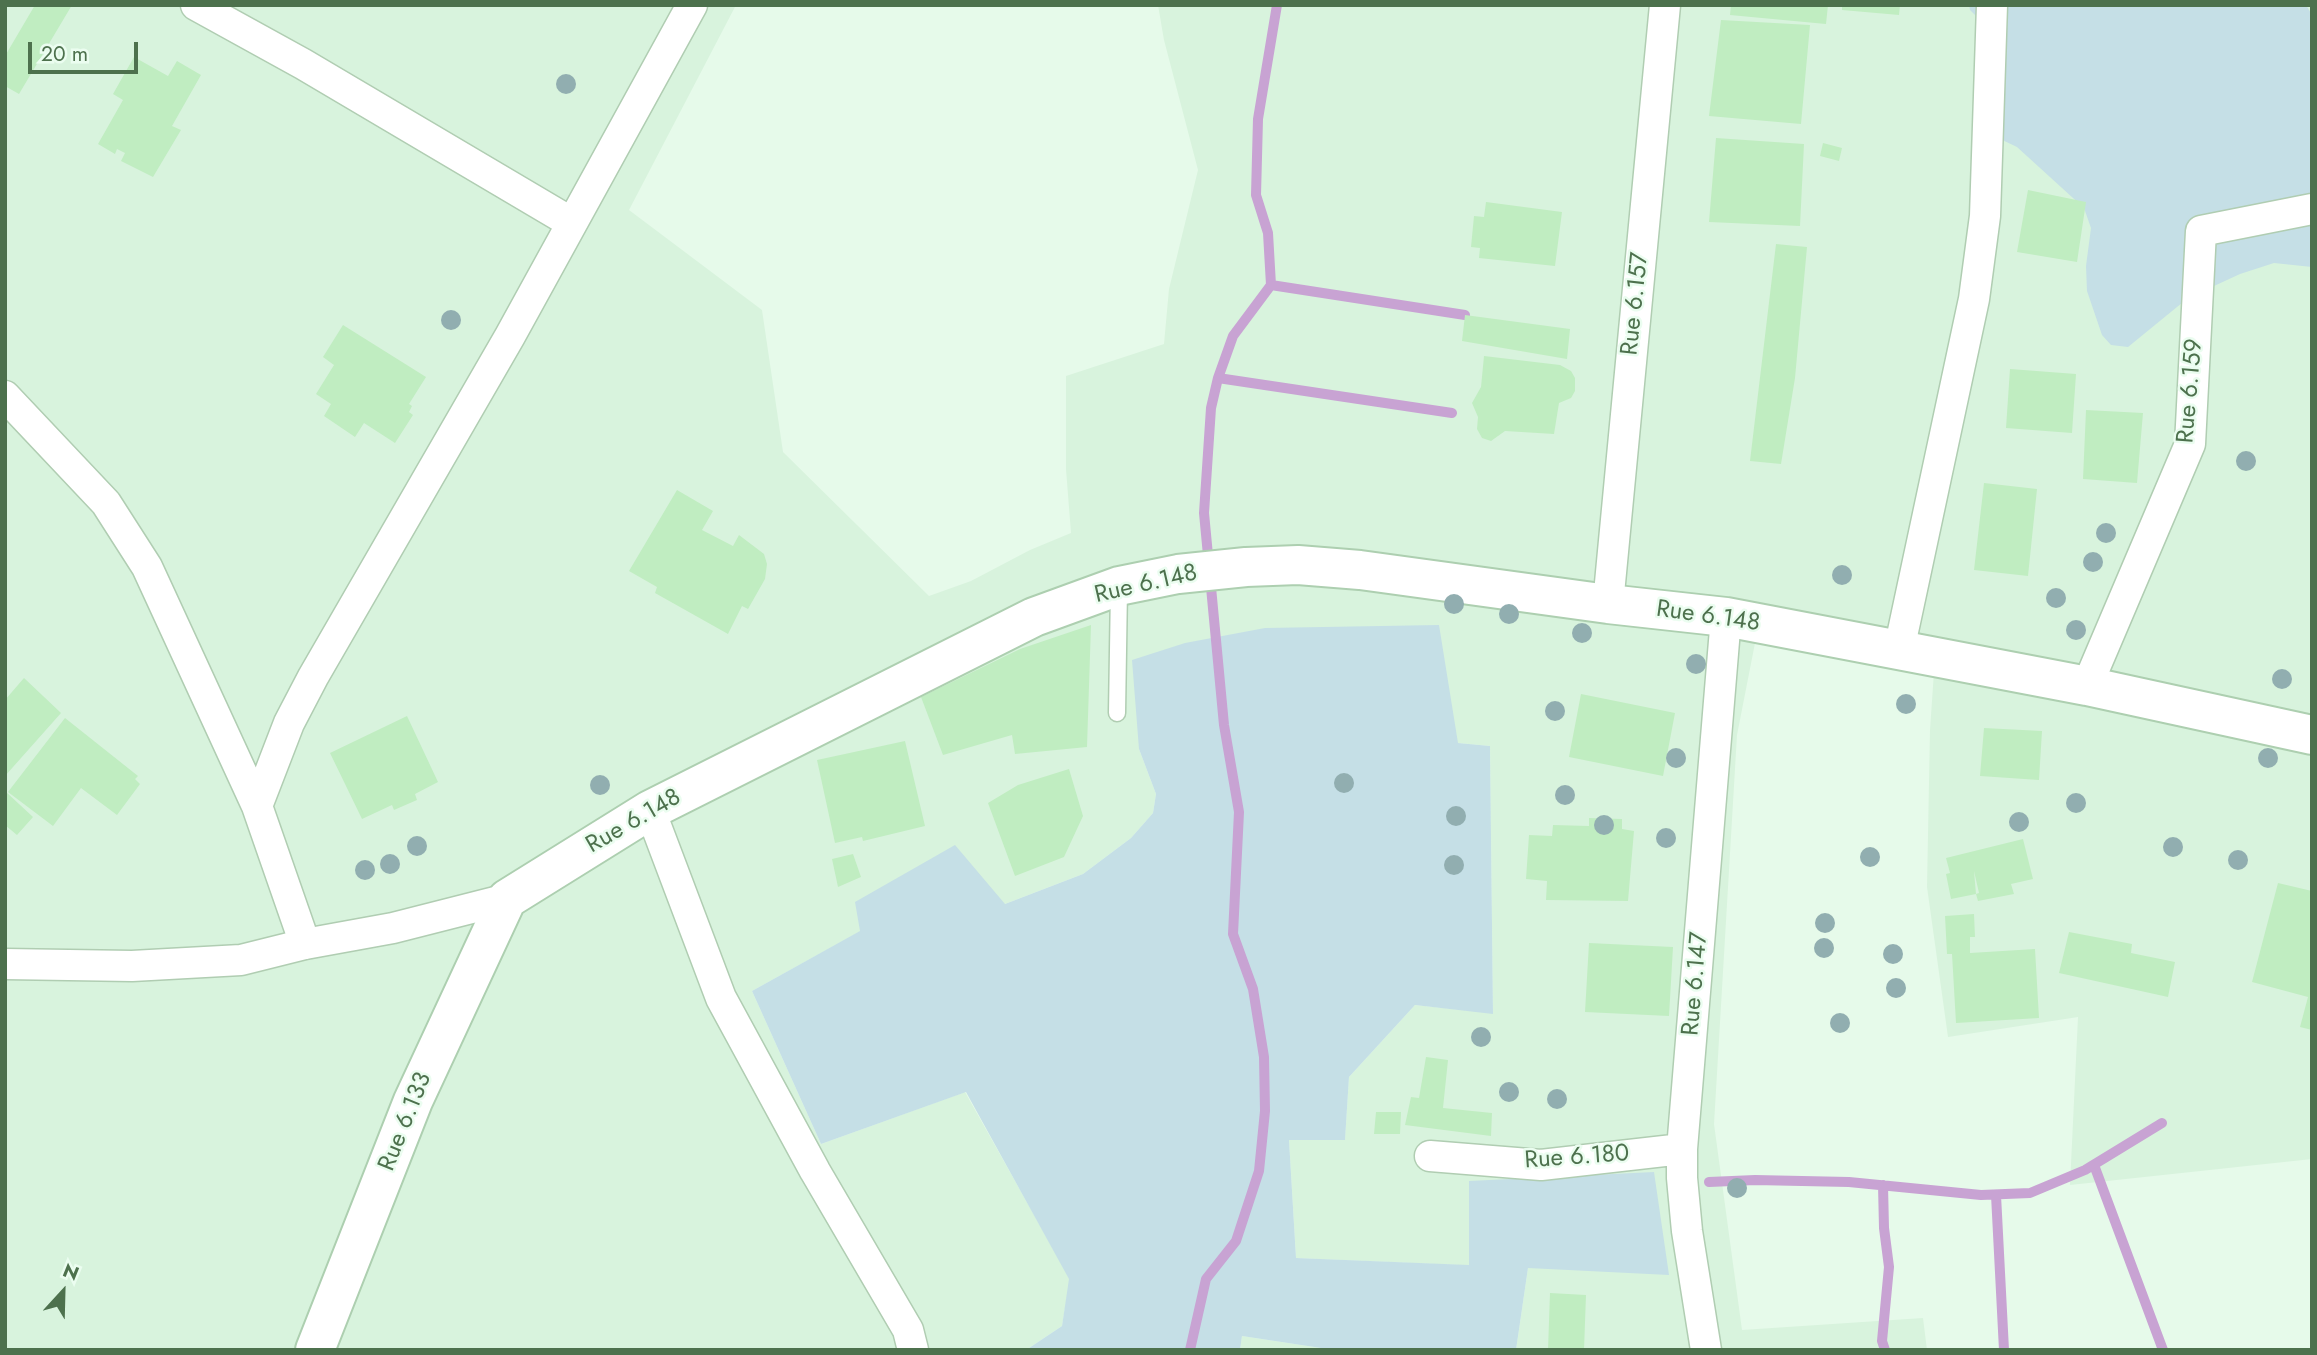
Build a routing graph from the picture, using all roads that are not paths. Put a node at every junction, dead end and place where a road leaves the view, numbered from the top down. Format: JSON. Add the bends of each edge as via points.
{"nodes":[{"id":1,"x":197,"y":5,"type":"edge"},
{"id":2,"x":692,"y":5,"type":"edge"},
{"id":3,"x":1665,"y":5,"type":"edge"},
{"id":4,"x":1992,"y":5,"type":"edge"},
{"id":5,"x":2312,"y":209,"type":"edge"},
{"id":6,"x":572,"y":223,"type":"junction"},
{"id":7,"x":5,"y":396,"type":"edge"},
{"id":8,"x":1119,"y":586,"type":"junction"},
{"id":9,"x":1608,"y":604,"type":"junction"},
{"id":10,"x":1726,"y":617,"type":"junction"},
{"id":11,"x":1899,"y":650,"type":"junction"},
{"id":12,"x":2087,"y":686,"type":"junction"},
{"id":13,"x":1116,"y":713,"type":"dead end"},
{"id":14,"x":2312,"y":735,"type":"edge"},
{"id":15,"x":257,"y":806,"type":"junction"},
{"id":16,"x":650,"y":810,"type":"junction"},
{"id":17,"x":507,"y":899,"type":"junction"},
{"id":18,"x":305,"y":943,"type":"junction"},
{"id":19,"x":5,"y":964,"type":"edge"},
{"id":20,"x":1682,"y":1149,"type":"junction"},
{"id":21,"x":1430,"y":1156,"type":"dead end"},
{"id":22,"x":315,"y":1350,"type":"edge"},
{"id":23,"x":913,"y":1350,"type":"edge"},
{"id":24,"x":1706,"y":1350,"type":"edge"}],
"edges":[{"from":1,"to":6,"type":"street"},
{"from":2,"to":6,"type":"street"},
{"from":3,"to":9,"type":"street","name":"Rue 6.157"},
{"from":4,"to":11,"type":"street","via":[[1985,216],[1973,299]]},
{"from":5,"to":12,"type":"street","name":"Rue 6.159","via":[[2202,231],[2190,444]]},
{"from":6,"to":15,"type":"street","via":[[313,677],[289,723]]},
{"from":7,"to":15,"type":"street","via":[[106,503],[147,567]]},
{"from":8,"to":9,"type":"street","name":"Rue 6.148","via":[[1246,566],[1298,565]]},
{"from":8,"to":13,"type":"lane"},
{"from":8,"to":16,"type":"street","name":"Rue 6.148","via":[[1034,617]]},
{"from":9,"to":10,"type":"street","name":"Rue 6.148"},
{"from":10,"to":11,"type":"street","name":"Rue 6.148"},
{"from":10,"to":20,"type":"street","name":"Rue 6.147"},
{"from":11,"to":12,"type":"street","name":"Rue 6.148"},
{"from":12,"to":14,"type":"street","name":"Rue 6.148"},
{"from":15,"to":18,"type":"street"},
{"from":16,"to":17,"type":"street","name":"Rue 6.148"},
{"from":16,"to":23,"type":"street","via":[[721,998],[908,1330]]},
{"from":17,"to":18,"type":"street","name":"Rue 6.148","via":[[393,928]]},
{"from":17,"to":22,"type":"street","name":"Rue 6.133","via":[[413,1101]]},
{"from":18,"to":19,"type":"street","name":"Rue 6.148","via":[[241,960],[132,966]]},
{"from":20,"to":21,"type":"street","name":"Rue 6.180","via":[[1541,1165]]},
{"from":20,"to":24,"type":"street","name":"Rue 6.147","via":[[1687,1231]]}]}
